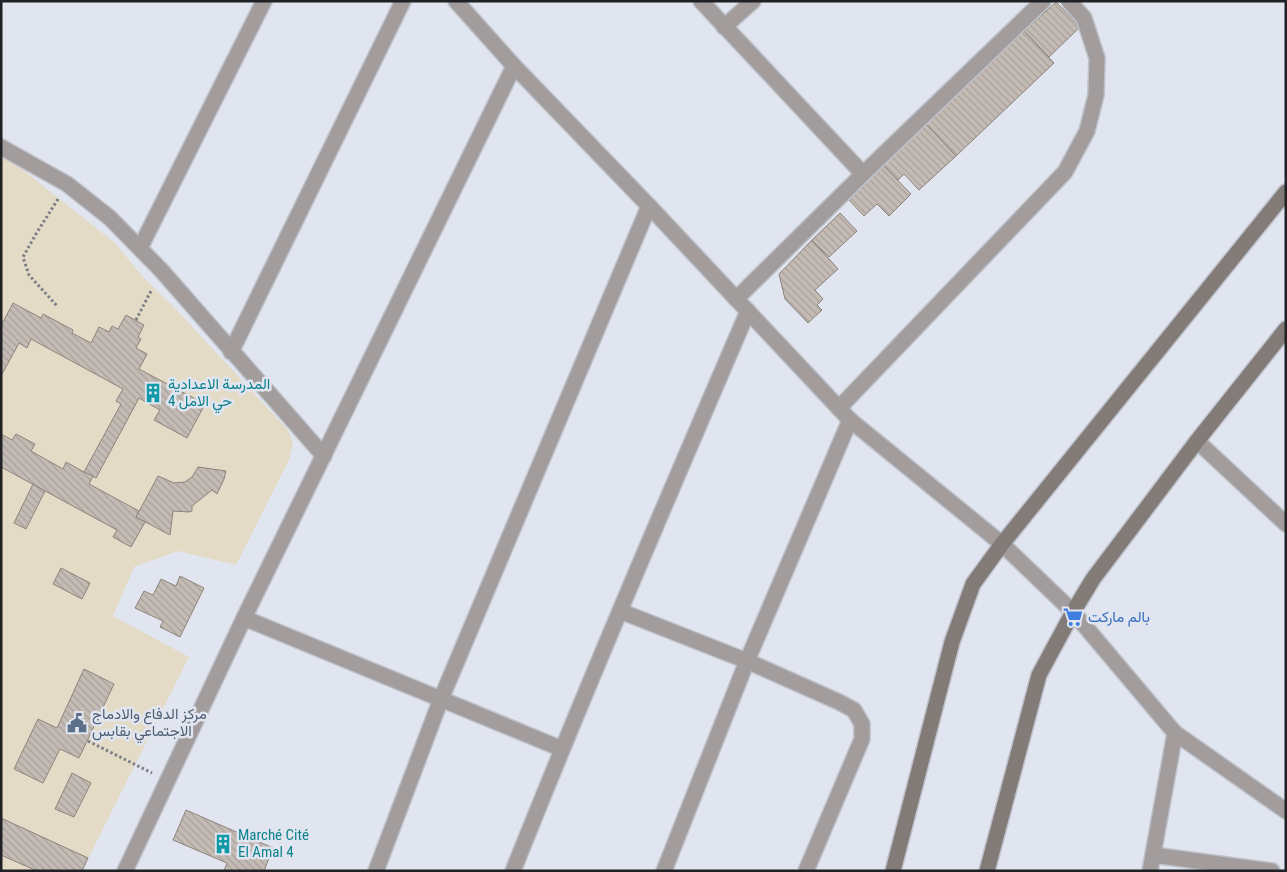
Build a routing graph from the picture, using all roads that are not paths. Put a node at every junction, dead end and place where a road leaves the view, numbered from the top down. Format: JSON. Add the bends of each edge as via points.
{"nodes":[{"id":1,"x":264,"y":1,"type":"edge"},
{"id":2,"x":403,"y":1,"type":"edge"},
{"id":3,"x":456,"y":1,"type":"edge"},
{"id":4,"x":701,"y":1,"type":"edge"},
{"id":5,"x":753,"y":1,"type":"edge"},
{"id":6,"x":1043,"y":1,"type":"edge"},
{"id":7,"x":1069,"y":1,"type":"edge"},
{"id":8,"x":724,"y":27,"type":"junction"},
{"id":9,"x":514,"y":66,"type":"junction"},
{"id":10,"x":1,"y":147,"type":"edge"},
{"id":11,"x":863,"y":174,"type":"junction"},
{"id":12,"x":1286,"y":192,"type":"edge"},
{"id":13,"x":649,"y":206,"type":"junction"},
{"id":14,"x":140,"y":248,"type":"junction"},
{"id":15,"x":736,"y":299,"type":"junction"},
{"id":16,"x":748,"y":311,"type":"junction"},
{"id":17,"x":1286,"y":330,"type":"edge"},
{"id":18,"x":231,"y":352,"type":"junction"},
{"id":19,"x":839,"y":408,"type":"junction"},
{"id":20,"x":850,"y":420,"type":"junction"},
{"id":21,"x":1197,"y":441,"type":"junction"},
{"id":22,"x":324,"y":456,"type":"junction"},
{"id":23,"x":1286,"y":524,"type":"edge"},
{"id":24,"x":1002,"y":544,"type":"junction"},
{"id":25,"x":620,"y":611,"type":"junction"},
{"id":26,"x":1073,"y":612,"type":"junction"},
{"id":27,"x":244,"y":618,"type":"junction"},
{"id":28,"x":747,"y":661,"type":"junction"},
{"id":29,"x":441,"y":699,"type":"junction"},
{"id":30,"x":1175,"y":733,"type":"junction"},
{"id":31,"x":562,"y":750,"type":"junction"},
{"id":32,"x":1286,"y":811,"type":"edge"},
{"id":33,"x":1153,"y":855,"type":"junction"},
{"id":34,"x":125,"y":871,"type":"edge"},
{"id":35,"x":376,"y":871,"type":"edge"},
{"id":36,"x":513,"y":871,"type":"edge"},
{"id":37,"x":664,"y":871,"type":"edge"},
{"id":38,"x":806,"y":871,"type":"edge"},
{"id":39,"x":893,"y":871,"type":"edge"},
{"id":40,"x":986,"y":871,"type":"edge"},
{"id":41,"x":1150,"y":871,"type":"edge"},
{"id":42,"x":1272,"y":871,"type":"edge"}],
"edges":[{"from":1,"to":14,"type":"street"},
{"from":2,"to":18,"type":"street"},
{"from":3,"to":9,"type":"street"},
{"from":4,"to":8,"type":"street"},
{"from":5,"to":8,"type":"street"},
{"from":6,"to":11,"type":"street"},
{"from":7,"to":19,"type":"street","via":[[1084,18],[1097,58],[1096,95],[1087,131],[1066,172]]},
{"from":8,"to":11,"type":"street"},
{"from":9,"to":13,"type":"street"},
{"from":9,"to":22,"type":"street"},
{"from":10,"to":14,"type":"street","via":[[67,184],[110,218]]},
{"from":11,"to":15,"type":"street"},
{"from":12,"to":24,"type":"street"},
{"from":13,"to":15,"type":"street"},
{"from":13,"to":29,"type":"street"},
{"from":14,"to":18,"type":"street"},
{"from":15,"to":16,"type":"street"},
{"from":16,"to":19,"type":"street"},
{"from":16,"to":25,"type":"street"},
{"from":17,"to":21,"type":"street"},
{"from":18,"to":22,"type":"street"},
{"from":19,"to":20,"type":"street"},
{"from":20,"to":24,"type":"street"},
{"from":20,"to":28,"type":"street"},
{"from":21,"to":23,"type":"street"},
{"from":21,"to":26,"type":"street","via":[[1093,579]]},
{"from":22,"to":27,"type":"street"},
{"from":24,"to":26,"type":"street"},
{"from":24,"to":39,"type":"street","via":[[973,584],[952,642]]},
{"from":25,"to":28,"type":"street"},
{"from":25,"to":31,"type":"street"},
{"from":26,"to":30,"type":"street"},
{"from":26,"to":40,"type":"street","via":[[1039,675]]},
{"from":27,"to":29,"type":"street"},
{"from":27,"to":34,"type":"street"},
{"from":28,"to":37,"type":"street"},
{"from":28,"to":38,"type":"street","via":[[847,706],[854,710],[862,724],[862,739]]},
{"from":29,"to":31,"type":"street"},
{"from":29,"to":35,"type":"street"},
{"from":30,"to":32,"type":"street"},
{"from":30,"to":33,"type":"street"},
{"from":31,"to":36,"type":"street"},
{"from":33,"to":41,"type":"street"},
{"from":33,"to":42,"type":"street"}]}
